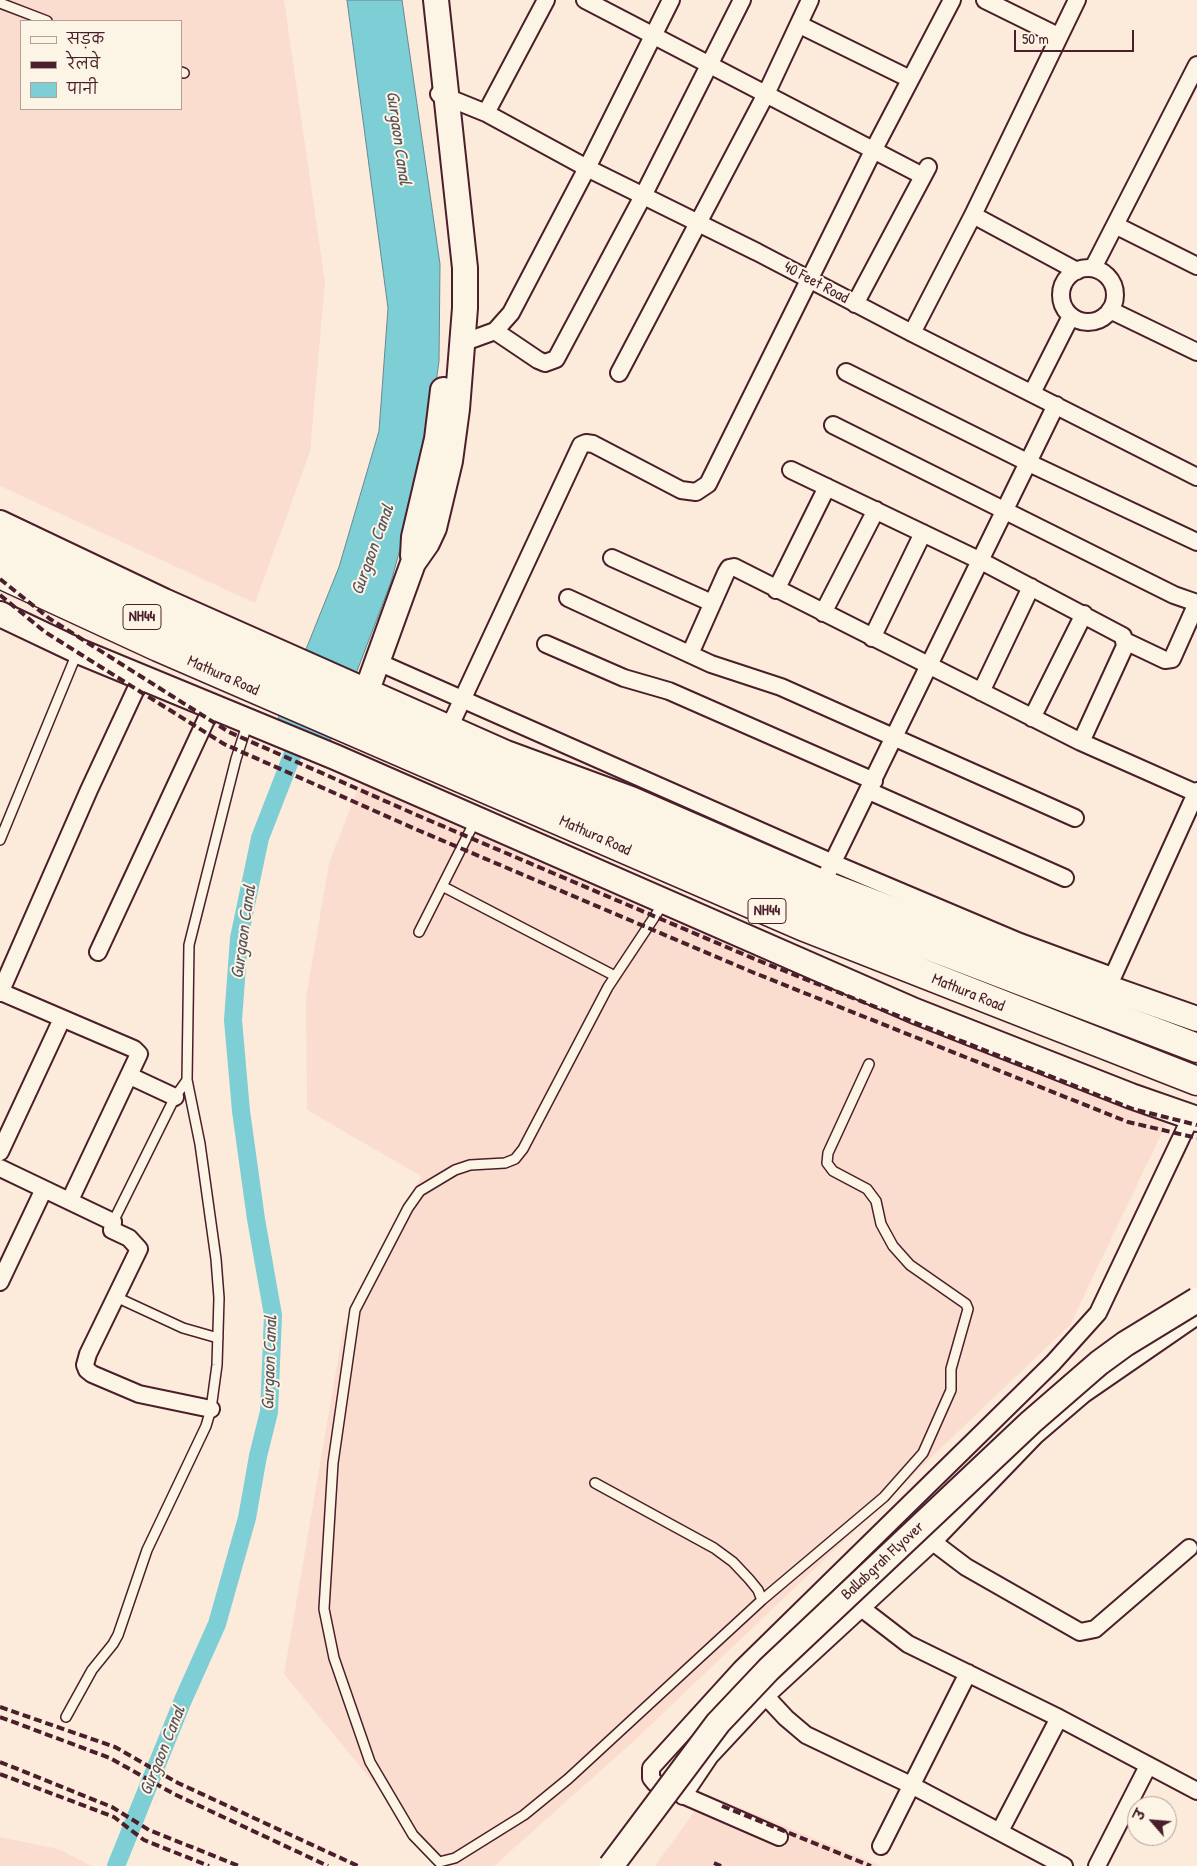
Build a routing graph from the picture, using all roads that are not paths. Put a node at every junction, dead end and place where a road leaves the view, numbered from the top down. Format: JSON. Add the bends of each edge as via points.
{"nodes":[{"id":1,"x":419,"y":0,"type":"edge"},
{"id":2,"x":436,"y":0,"type":"edge"},
{"id":3,"x":546,"y":0,"type":"edge"},
{"id":4,"x":585,"y":0,"type":"edge"},
{"id":5,"x":671,"y":0,"type":"edge"},
{"id":6,"x":742,"y":0,"type":"edge"},
{"id":7,"x":810,"y":0,"type":"edge"},
{"id":8,"x":952,"y":0,"type":"edge"},
{"id":9,"x":985,"y":0,"type":"edge"},
{"id":10,"x":1077,"y":0,"type":"edge"},
{"id":11,"x":0,"y":3,"type":"edge"},
{"id":12,"x":44,"y":20,"type":"edge"},
{"id":13,"x":800,"y":25,"type":"junction"},
{"id":14,"x":653,"y":35,"type":"junction"},
{"id":15,"x":1058,"y":36,"type":"junction"},
{"id":16,"x":710,"y":64,"type":"junction"},
{"id":17,"x":1197,"y":65,"type":"edge"},
{"id":18,"x":910,"y":79,"type":"junction"},
{"id":19,"x":766,"y":94,"type":"junction"},
{"id":20,"x":441,"y":95,"type":"junction"},
{"id":21,"x":486,"y":113,"type":"junction"},
{"id":22,"x":873,"y":151,"type":"junction"},
{"id":23,"x":587,"y":168,"type":"junction"},
{"id":24,"x":643,"y":196,"type":"junction"},
{"id":25,"x":972,"y":215,"type":"junction"},
{"id":26,"x":699,"y":223,"type":"junction"},
{"id":27,"x":1115,"y":225,"type":"junction"},
{"id":28,"x":1197,"y":266,"type":"edge"},
{"id":29,"x":1085,"y":270,"type":"junction"},
{"id":30,"x":809,"y":280,"type":"junction"},
{"id":31,"x":855,"y":304,"type":"junction"},
{"id":32,"x":1110,"y":310,"type":"junction"},
{"id":33,"x":1071,"y":316,"type":"junction"},
{"id":34,"x":495,"y":331,"type":"junction"},
{"id":35,"x":912,"y":333,"type":"junction"},
{"id":36,"x":462,"y":343,"type":"junction"},
{"id":37,"x":1197,"y":352,"type":"edge"},
{"id":38,"x":846,"y":372,"type":"dead end"},
{"id":39,"x":618,"y":373,"type":"dead end"},
{"id":40,"x":1032,"y":392,"type":"junction"},
{"id":41,"x":1056,"y":405,"type":"junction"},
{"id":42,"x":833,"y":425,"type":"dead end"},
{"id":43,"x":1029,"y":463,"type":"junction"},
{"id":44,"x":791,"y":470,"type":"dead end"},
{"id":45,"x":1197,"y":477,"type":"edge"},
{"id":46,"x":827,"y":487,"type":"junction"},
{"id":47,"x":876,"y":510,"type":"junction"},
{"id":48,"x":1006,"y":511,"type":"junction"},
{"id":49,"x":0,"y":523,"type":"edge"},
{"id":50,"x":923,"y":533,"type":"junction"},
{"id":51,"x":1197,"y":542,"type":"edge"},
{"id":52,"x":0,"y":547,"type":"edge"},
{"id":53,"x":612,"y":558,"type":"dead end"},
{"id":54,"x":981,"y":561,"type":"junction"},
{"id":55,"x":413,"y":563,"type":"junction"},
{"id":56,"x":0,"y":574,"type":"edge"},
{"id":57,"x":1031,"y":587,"type":"junction"},
{"id":58,"x":776,"y":590,"type":"junction"},
{"id":59,"x":568,"y":598,"type":"dead end"},
{"id":60,"x":712,"y":603,"type":"junction"},
{"id":61,"x":823,"y":613,"type":"junction"},
{"id":62,"x":0,"y":614,"type":"edge"},
{"id":63,"x":1084,"y":614,"type":"junction"},
{"id":64,"x":872,"y":638,"type":"junction"},
{"id":65,"x":1125,"y":641,"type":"junction"},
{"id":66,"x":546,"y":644,"type":"dead end"},
{"id":67,"x":78,"y":651,"type":"junction"},
{"id":68,"x":690,"y":654,"type":"junction"},
{"id":69,"x":378,"y":662,"type":"junction"},
{"id":70,"x":928,"y":666,"type":"junction"},
{"id":71,"x":142,"y":676,"type":"junction"},
{"id":72,"x":284,"y":690,"type":"junction"},
{"id":73,"x":981,"y":692,"type":"junction"},
{"id":74,"x":461,"y":700,"type":"junction"},
{"id":75,"x":354,"y":702,"type":"junction"},
{"id":76,"x":212,"y":707,"type":"junction"},
{"id":77,"x":1032,"y":718,"type":"junction"},
{"id":78,"x":248,"y":722,"type":"junction"},
{"id":79,"x":449,"y":728,"type":"junction"},
{"id":80,"x":894,"y":737,"type":"junction"},
{"id":81,"x":1081,"y":742,"type":"junction"},
{"id":82,"x":872,"y":786,"type":"junction"},
{"id":83,"x":1197,"y":792,"type":"edge"},
{"id":84,"x":1075,"y":818,"type":"dead end"},
{"id":85,"x":476,"y":819,"type":"junction"},
{"id":86,"x":0,"y":840,"type":"edge"},
{"id":87,"x":828,"y":873,"type":"junction"},
{"id":88,"x":1065,"y":878,"type":"dead end"},
{"id":89,"x":442,"y":886,"type":"junction"},
{"id":90,"x":665,"y":901,"type":"junction"},
{"id":91,"x":419,"y":932,"type":"dead end"},
{"id":92,"x":98,"y":952,"type":"dead end"},
{"id":93,"x":615,"y":976,"type":"junction"},
{"id":94,"x":1110,"y":982,"type":"junction"},
{"id":95,"x":0,"y":993,"type":"edge"},
{"id":96,"x":62,"y":1019,"type":"junction"},
{"id":97,"x":1197,"y":1019,"type":"edge"},
{"id":98,"x":1197,"y":1048,"type":"edge"},
{"id":99,"x":869,"y":1064,"type":"dead end"},
{"id":100,"x":130,"y":1076,"type":"junction"},
{"id":101,"x":187,"y":1080,"type":"junction"},
{"id":102,"x":1197,"y":1081,"type":"edge"},
{"id":103,"x":175,"y":1097,"type":"junction"},
{"id":104,"x":1194,"y":1118,"type":"edge"},
{"id":105,"x":0,"y":1152,"type":"edge"},
{"id":106,"x":0,"y":1168,"type":"edge"},
{"id":107,"x":44,"y":1189,"type":"junction"},
{"id":108,"x":70,"y":1200,"type":"junction"},
{"id":109,"x":113,"y":1222,"type":"junction"},
{"id":110,"x":0,"y":1282,"type":"edge"},
{"id":111,"x":116,"y":1297,"type":"junction"},
{"id":112,"x":1197,"y":1300,"type":"edge"},
{"id":113,"x":1197,"y":1316,"type":"edge"},
{"id":114,"x":218,"y":1338,"type":"junction"},
{"id":115,"x":210,"y":1409,"type":"junction"},
{"id":116,"x":594,"y":1483,"type":"dead end"},
{"id":117,"x":932,"y":1542,"type":"junction"},
{"id":118,"x":1189,"y":1548,"type":"dead end"},
{"id":119,"x":762,"y":1600,"type":"junction"},
{"id":120,"x":860,"y":1606,"type":"junction"},
{"id":121,"x":740,"y":1669,"type":"junction"},
{"id":122,"x":968,"y":1673,"type":"junction"},
{"id":123,"x":766,"y":1696,"type":"junction"},
{"id":124,"x":66,"y":1717,"type":"dead end"},
{"id":125,"x":1059,"y":1718,"type":"junction"},
{"id":126,"x":1148,"y":1766,"type":"junction"},
{"id":127,"x":912,"y":1786,"type":"junction"},
{"id":128,"x":1197,"y":1791,"type":"edge"},
{"id":129,"x":683,"y":1796,"type":"junction"},
{"id":130,"x":1000,"y":1831,"type":"junction"},
{"id":131,"x":779,"y":1837,"type":"dead end"},
{"id":132,"x":881,"y":1846,"type":"dead end"},
{"id":133,"x":611,"y":1866,"type":"edge"},
{"id":134,"x":1064,"y":1866,"type":"edge"},
{"id":135,"x":1097,"y":1866,"type":"edge"}],
"edges":[{"from":1,"to":20,"type":"main road"},
{"from":2,"to":20,"type":"main road"},
{"from":3,"to":21,"type":"street"},
{"from":4,"to":14,"type":"street"},
{"from":5,"to":14,"type":"street"},
{"from":6,"to":16,"type":"street"},
{"from":7,"to":13,"type":"street"},
{"from":8,"to":18,"type":"street"},
{"from":9,"to":15,"type":"street"},
{"from":10,"to":15,"type":"street"},
{"from":11,"to":12,"type":"lane"},
{"from":13,"to":18,"type":"street"},
{"from":13,"to":19,"type":"street"},
{"from":14,"to":16,"type":"street"},
{"from":14,"to":23,"type":"street"},
{"from":15,"to":25,"type":"street"},
{"from":16,"to":19,"type":"street"},
{"from":16,"to":24,"type":"street"},
{"from":17,"to":27,"type":"street"},
{"from":18,"to":22,"type":"street"},
{"from":19,"to":22,"type":"street"},
{"from":19,"to":26,"type":"street"},
{"from":20,"to":21,"type":"street","name":"40 Feet Road"},
{"from":20,"to":36,"type":"main road","via":[[465,268]]},
{"from":20,"to":55,"type":"main road","via":[[452,250],[451,294],[437,439],[414,537]]},
{"from":21,"to":23,"type":"street","name":"40 Feet Road"},
{"from":22,"to":30,"type":"street"},
{"from":22,"to":31,"type":"street","via":[[926,171]]},
{"from":23,"to":24,"type":"street","name":"40 Feet Road"},
{"from":23,"to":34,"type":"street","via":[[511,313]]},
{"from":24,"to":26,"type":"street","name":"40 Feet Road"},
{"from":24,"to":34,"type":"street","via":[[556,359],[545,363],[538,360]]},
{"from":25,"to":29,"type":"street"},
{"from":25,"to":35,"type":"street"},
{"from":26,"to":30,"type":"street","name":"40 Feet Road"},
{"from":26,"to":39,"type":"street"},
{"from":27,"to":28,"type":"street"},
{"from":27,"to":29,"type":"street"},
{"from":29,"to":32,"type":"street","via":[[1108,277],[1113,284],[1114,302]]},
{"from":29,"to":33,"type":"street","via":[[1064,283],[1061,291],[1065,309]]},
{"from":30,"to":31,"type":"street","name":"40 Feet Road"},
{"from":30,"to":74,"type":"street","via":[[703,489],[696,492],[681,490],[593,444],[581,446]]},
{"from":31,"to":35,"type":"street","name":"40 Feet Road"},
{"from":32,"to":33,"type":"street","via":[[1104,316],[1087,322]]},
{"from":32,"to":37,"type":"street"},
{"from":33,"to":40,"type":"street"},
{"from":34,"to":36,"type":"street"},
{"from":35,"to":40,"type":"street","name":"40 Feet Road"},
{"from":36,"to":55,"type":"main road","via":[[450,461],[434,528]]},
{"from":38,"to":43,"type":"street"},
{"from":40,"to":41,"type":"street","name":"40 Feet Road"},
{"from":41,"to":43,"type":"street"},
{"from":41,"to":45,"type":"street","name":"40 Feet Road"},
{"from":42,"to":48,"type":"street"},
{"from":43,"to":48,"type":"street"},
{"from":43,"to":51,"type":"street"},
{"from":44,"to":46,"type":"street"},
{"from":46,"to":47,"type":"street"},
{"from":46,"to":58,"type":"street"},
{"from":47,"to":50,"type":"street"},
{"from":47,"to":61,"type":"street"},
{"from":48,"to":54,"type":"street"},
{"from":48,"to":65,"type":"street","via":[[1174,595],[1197,603],[1176,654],[1169,661]]},
{"from":49,"to":75,"type":"main road","via":[[164,601],[279,651]]},
{"from":50,"to":54,"type":"street"},
{"from":50,"to":64,"type":"street"},
{"from":52,"to":72,"type":"highway","name":"Mathura Road","number":"NH44"},
{"from":53,"to":60,"type":"street"},
{"from":54,"to":57,"type":"street"},
{"from":54,"to":70,"type":"street"},
{"from":55,"to":69,"type":"main road"},
{"from":56,"to":72,"type":"highway","name":"Mathura Road","number":"NH44"},
{"from":57,"to":63,"type":"street"},
{"from":57,"to":73,"type":"street"},
{"from":58,"to":60,"type":"street","via":[[732,567]]},
{"from":58,"to":61,"type":"street"},
{"from":59,"to":68,"type":"street"},
{"from":60,"to":68,"type":"street"},
{"from":61,"to":64,"type":"street"},
{"from":62,"to":67,"type":"main road","name":"Mathura Road"},
{"from":63,"to":65,"type":"street","via":[[1118,632]]},
{"from":63,"to":77,"type":"street"},
{"from":64,"to":70,"type":"street"},
{"from":65,"to":81,"type":"street"},
{"from":66,"to":82,"type":"street","via":[[624,678],[670,691]]},
{"from":67,"to":71,"type":"main road","name":"Mathura Road"},
{"from":67,"to":86,"type":"lane"},
{"from":68,"to":80,"type":"street","via":[[781,687]]},
{"from":69,"to":74,"type":"street"},
{"from":69,"to":75,"type":"main road"},
{"from":70,"to":73,"type":"street"},
{"from":70,"to":80,"type":"street"},
{"from":71,"to":76,"type":"main road","name":"Mathura Road"},
{"from":71,"to":95,"type":"street"},
{"from":72,"to":75,"type":"highway","name":"Mathura Road","number":"NH44"},
{"from":73,"to":77,"type":"street"},
{"from":74,"to":79,"type":"street"},
{"from":74,"to":87,"type":"street"},
{"from":75,"to":79,"type":"main road"},
{"from":75,"to":98,"type":"highway","name":"Mathura Road","number":"NH44","via":[[814,902]]},
{"from":75,"to":102,"type":"highway","name":"Mathura Road","number":"NH44","via":[[802,926]]},
{"from":76,"to":78,"type":"main road","name":"Mathura Road"},
{"from":76,"to":92,"type":"street"},
{"from":77,"to":81,"type":"street"},
{"from":78,"to":85,"type":"main road","name":"Mathura Road"},
{"from":78,"to":101,"type":"lane","via":[[189,945]]},
{"from":79,"to":87,"type":"main road","via":[[506,754]]},
{"from":80,"to":82,"type":"street"},
{"from":80,"to":84,"type":"street"},
{"from":81,"to":83,"type":"street"},
{"from":82,"to":87,"type":"street"},
{"from":82,"to":88,"type":"street"},
{"from":83,"to":94,"type":"street"},
{"from":85,"to":89,"type":"lane"},
{"from":85,"to":90,"type":"main road","name":"Mathura Road"},
{"from":87,"to":94,"type":"main road","via":[[978,942]]},
{"from":89,"to":91,"type":"lane"},
{"from":89,"to":93,"type":"lane"},
{"from":90,"to":93,"type":"lane"},
{"from":90,"to":104,"type":"main road","name":"Mathura Road","via":[[915,1011]]},
{"from":93,"to":119,"type":"lane","via":[[516,1159],[470,1165],[420,1191],[355,1310],[333,1463],[328,1529],[324,1608],[334,1658],[370,1762],[413,1835],[432,1857],[443,1863],[540,1802]]},
{"from":94,"to":97,"type":"main road"},
{"from":95,"to":96,"type":"street"},
{"from":96,"to":100,"type":"street","via":[[137,1051],[139,1057]]},
{"from":96,"to":105,"type":"street"},
{"from":99,"to":119,"type":"lane","via":[[828,1153],[827,1163],[833,1171],[867,1189],[876,1201],[881,1224],[893,1246],[910,1265],[966,1304],[968,1309],[951,1369],[951,1390],[923,1453],[884,1497]]},
{"from":100,"to":103,"type":"street"},
{"from":100,"to":108,"type":"street"},
{"from":101,"to":103,"type":"lane"},
{"from":101,"to":114,"type":"lane","via":[[200,1144],[216,1259]]},
{"from":103,"to":109,"type":"lane"},
{"from":104,"to":121,"type":"street","via":[[1098,1313],[1053,1363]]},
{"from":106,"to":107,"type":"street"},
{"from":107,"to":108,"type":"street"},
{"from":107,"to":110,"type":"street"},
{"from":108,"to":109,"type":"street"},
{"from":109,"to":111,"type":"street","via":[[112,1230],[130,1238],[139,1249]]},
{"from":111,"to":114,"type":"lane","via":[[183,1328]]},
{"from":111,"to":115,"type":"street","via":[[88,1354],[87,1370],[139,1394]]},
{"from":112,"to":133,"type":"main road","name":"Ballabgrah Flyover","bridge":true,"via":[[1110,1354],[1091,1370],[1031,1422],[787,1651],[718,1724]]},
{"from":113,"to":117,"type":"street","via":[[1084,1394],[1035,1436]]},
{"from":114,"to":115,"type":"lane"},
{"from":115,"to":124,"type":"lane","via":[[206,1426],[147,1550],[118,1635],[92,1670]]},
{"from":116,"to":119,"type":"lane","via":[[714,1548],[749,1579]]},
{"from":117,"to":118,"type":"street","via":[[966,1567],[1080,1632],[1095,1629]]},
{"from":117,"to":120,"type":"street"},
{"from":120,"to":122,"type":"street","via":[[908,1644]]},
{"from":120,"to":123,"type":"street"},
{"from":121,"to":123,"type":"street"},
{"from":121,"to":129,"type":"street","via":[[651,1768],[651,1778],[655,1783]]},
{"from":122,"to":125,"type":"street"},
{"from":122,"to":127,"type":"street"},
{"from":123,"to":127,"type":"street","via":[[806,1735]]},
{"from":123,"to":129,"type":"street","via":[[710,1756]]},
{"from":125,"to":126,"type":"street"},
{"from":125,"to":130,"type":"street"},
{"from":126,"to":128,"type":"street"},
{"from":126,"to":135,"type":"street"},
{"from":127,"to":130,"type":"street"},
{"from":127,"to":132,"type":"street"},
{"from":129,"to":131,"type":"street"},
{"from":130,"to":134,"type":"street"}]}
